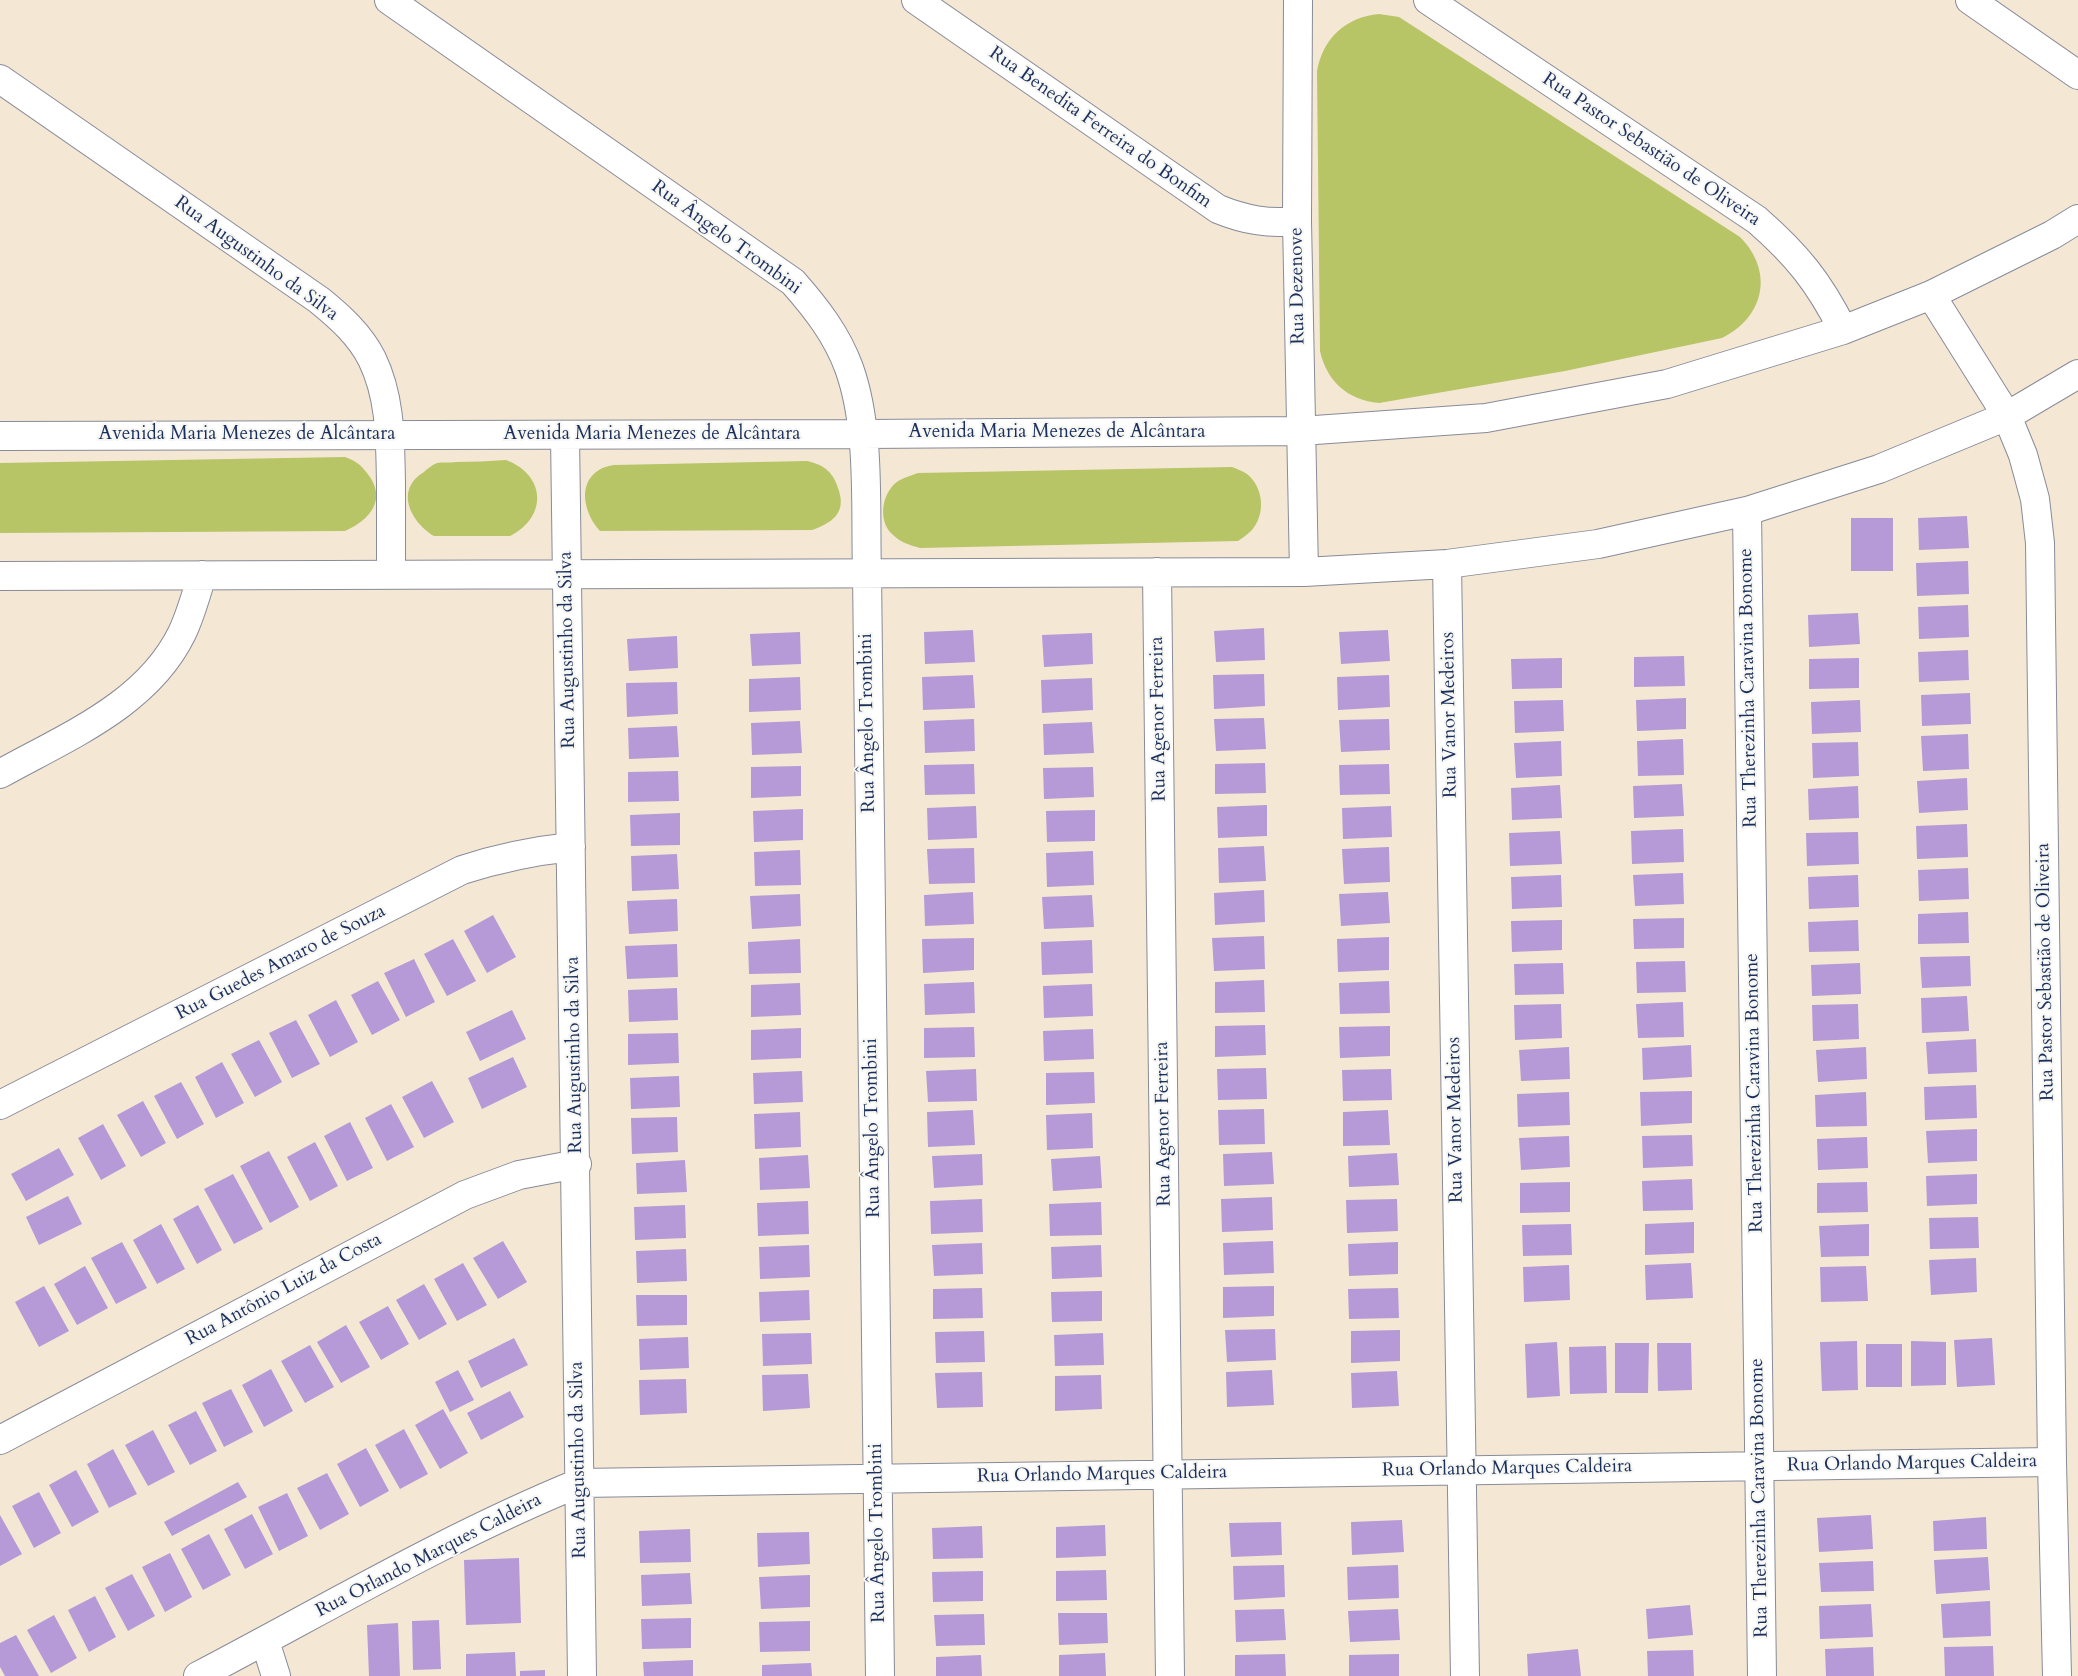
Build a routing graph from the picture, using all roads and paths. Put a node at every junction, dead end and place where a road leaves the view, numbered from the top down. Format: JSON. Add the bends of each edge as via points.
{"nodes":[{"id":1,"x":389,"y":0,"type":"edge"},
{"id":2,"x":916,"y":0,"type":"edge"},
{"id":3,"x":1298,"y":0,"type":"edge"},
{"id":4,"x":1428,"y":0,"type":"edge"},
{"id":5,"x":1970,"y":0,"type":"edge"},
{"id":6,"x":2078,"y":75,"type":"edge"},
{"id":7,"x":0,"y":78,"type":"edge"},
{"id":8,"x":2078,"y":219,"type":"edge"},
{"id":9,"x":1297,"y":221,"type":"junction"},
{"id":10,"x":1931,"y":295,"type":"junction"},
{"id":11,"x":1843,"y":330,"type":"junction"},
{"id":12,"x":2078,"y":374,"type":"edge"},
{"id":13,"x":2007,"y":416,"type":"junction"},
{"id":14,"x":1302,"y":431,"type":"junction"},
{"id":15,"x":864,"y":434,"type":"junction"},
{"id":16,"x":390,"y":435,"type":"junction"},
{"id":17,"x":566,"y":435,"type":"junction"},
{"id":18,"x":0,"y":436,"type":"edge"},
{"id":19,"x":1747,"y":511,"type":"junction"},
{"id":20,"x":1447,"y":564,"type":"junction"},
{"id":21,"x":1157,"y":572,"type":"junction"},
{"id":22,"x":1304,"y":572,"type":"junction"},
{"id":23,"x":867,"y":573,"type":"junction"},
{"id":24,"x":567,"y":574,"type":"junction"},
{"id":25,"x":202,"y":575,"type":"junction"},
{"id":26,"x":391,"y":575,"type":"junction"},
{"id":27,"x":0,"y":576,"type":"edge"},
{"id":28,"x":0,"y":774,"type":"edge"},
{"id":29,"x":571,"y":847,"type":"junction"},
{"id":30,"x":0,"y":1106,"type":"edge"},
{"id":31,"x":577,"y":1164,"type":"junction"},
{"id":32,"x":0,"y":1440,"type":"edge"},
{"id":33,"x":2052,"y":1462,"type":"junction"},
{"id":34,"x":1759,"y":1466,"type":"junction"},
{"id":35,"x":1462,"y":1470,"type":"junction"},
{"id":36,"x":1168,"y":1475,"type":"junction"},
{"id":37,"x":877,"y":1478,"type":"junction"},
{"id":38,"x":579,"y":1483,"type":"junction"},
{"id":39,"x":265,"y":1641,"type":"junction"},
{"id":40,"x":198,"y":1676,"type":"edge"},
{"id":41,"x":276,"y":1676,"type":"edge"},
{"id":42,"x":582,"y":1676,"type":"edge"},
{"id":43,"x":880,"y":1676,"type":"edge"},
{"id":44,"x":1170,"y":1676,"type":"edge"},
{"id":45,"x":1465,"y":1676,"type":"edge"},
{"id":46,"x":1762,"y":1676,"type":"edge"},
{"id":47,"x":2057,"y":1676,"type":"edge"}],
"edges":[{"from":1,"to":15,"type":"street","name":"Rua Ângelo Trombini","via":[[793,282],[816,308],[834,336],[859,400]]},
{"from":2,"to":9,"type":"street","name":"Rua Benedita Ferreira do Bonfim","via":[[1218,209],[1257,221]]},
{"from":3,"to":9,"type":"street","name":"Rua Dezenove"},
{"from":4,"to":11,"type":"street","name":"Rua Pastor Sebastião de Oliveira","via":[[1757,220],[1807,268]]},
{"from":5,"to":6,"type":"street"},
{"from":7,"to":16,"type":"street","name":"Rua Augustinho da Silva","via":[[340,317],[357,336],[382,383]]},
{"from":8,"to":10,"type":"street","name":"Avenida Maria Menezes de Alcântara"},
{"from":9,"to":14,"type":"street","name":"Rua Dezenove"},
{"from":10,"to":11,"type":"street","name":"Avenida Maria Menezes de Alcântara"},
{"from":10,"to":13,"type":"street","name":"Rua Pastor Sebastião de Oliveira"},
{"from":11,"to":14,"type":"street","name":"Avenida Maria Menezes de Alcântara","via":[[1667,384],[1486,418]]},
{"from":12,"to":13,"type":"street"},
{"from":13,"to":19,"type":"street","via":[[1879,469]]},
{"from":13,"to":33,"type":"street","name":"Rua Pastor Sebastião de Oliveira","via":[[2023,455],[2035,499],[2040,543]]},
{"from":14,"to":15,"type":"street","name":"Avenida Maria Menezes de Alcântara"},
{"from":14,"to":22,"type":"street","name":"Rua Dezenove"},
{"from":15,"to":17,"type":"street","name":"Avenida Maria Menezes de Alcântara"},
{"from":15,"to":23,"type":"street","name":"Rua Ângelo Trombini"},
{"from":16,"to":17,"type":"street","name":"Avenida Maria Menezes de Alcântara"},
{"from":16,"to":18,"type":"street","name":"Avenida Maria Menezes de Alcântara"},
{"from":16,"to":26,"type":"street","name":"Rua Augustinho da Silva"},
{"from":17,"to":24,"type":"street","name":"Rua Augustinho da Silva"},
{"from":19,"to":20,"type":"street","via":[[1598,544]]},
{"from":19,"to":34,"type":"street","name":"Rua Therezinha Caravina Bonome"},
{"from":20,"to":22,"type":"street"},
{"from":20,"to":35,"type":"street","name":"Rua Vanor Medeiros"},
{"from":21,"to":22,"type":"street"},
{"from":21,"to":23,"type":"street"},
{"from":21,"to":36,"type":"street","name":"Rua Agenor Ferreira"},
{"from":23,"to":24,"type":"street"},
{"from":23,"to":37,"type":"street","name":"Rua Ângelo Trombini"},
{"from":24,"to":26,"type":"street"},
{"from":24,"to":29,"type":"street","name":"Rua Augustinho da Silva"},
{"from":25,"to":26,"type":"street"},
{"from":25,"to":27,"type":"street"},
{"from":25,"to":28,"type":"street","via":[[194,606],[181,634],[144,685],[120,706]]},
{"from":29,"to":30,"type":"street","name":"Rua Guedes Amaro de Souza","via":[[534,850],[462,870]]},
{"from":29,"to":31,"type":"street","name":"Rua Augustinho da Silva"},
{"from":31,"to":32,"type":"street","name":"Rua Antônio Luiz da Costa","via":[[519,1175],[465,1196]]},
{"from":31,"to":38,"type":"street","name":"Rua Augustinho da Silva"},
{"from":33,"to":34,"type":"street","name":"Rua Orlando Marques Caldeira"},
{"from":33,"to":47,"type":"street","name":"Rua Pastor Sebastião de Oliveira"},
{"from":34,"to":35,"type":"street","name":"Rua Orlando Marques Caldeira"},
{"from":34,"to":46,"type":"street","name":"Rua Therezinha Caravina Bonome"},
{"from":35,"to":36,"type":"street","name":"Rua Orlando Marques Caldeira"},
{"from":35,"to":45,"type":"street","name":"Rua Vanor Medeiros"},
{"from":36,"to":37,"type":"street","name":"Rua Orlando Marques Caldeira"},
{"from":36,"to":44,"type":"street","name":"Rua Agenor Ferreira"},
{"from":37,"to":38,"type":"street","name":"Rua Orlando Marques Caldeira"},
{"from":37,"to":43,"type":"street","name":"Rua Ângelo Trombini"},
{"from":38,"to":39,"type":"street","name":"Rua Orlando Marques Caldeira","via":[[464,1534]]},
{"from":38,"to":42,"type":"street","name":"Rua Augustinho da Silva"},
{"from":39,"to":40,"type":"street","name":"Rua Orlando Marques Caldeira"},
{"from":39,"to":41,"type":"street"}]}
